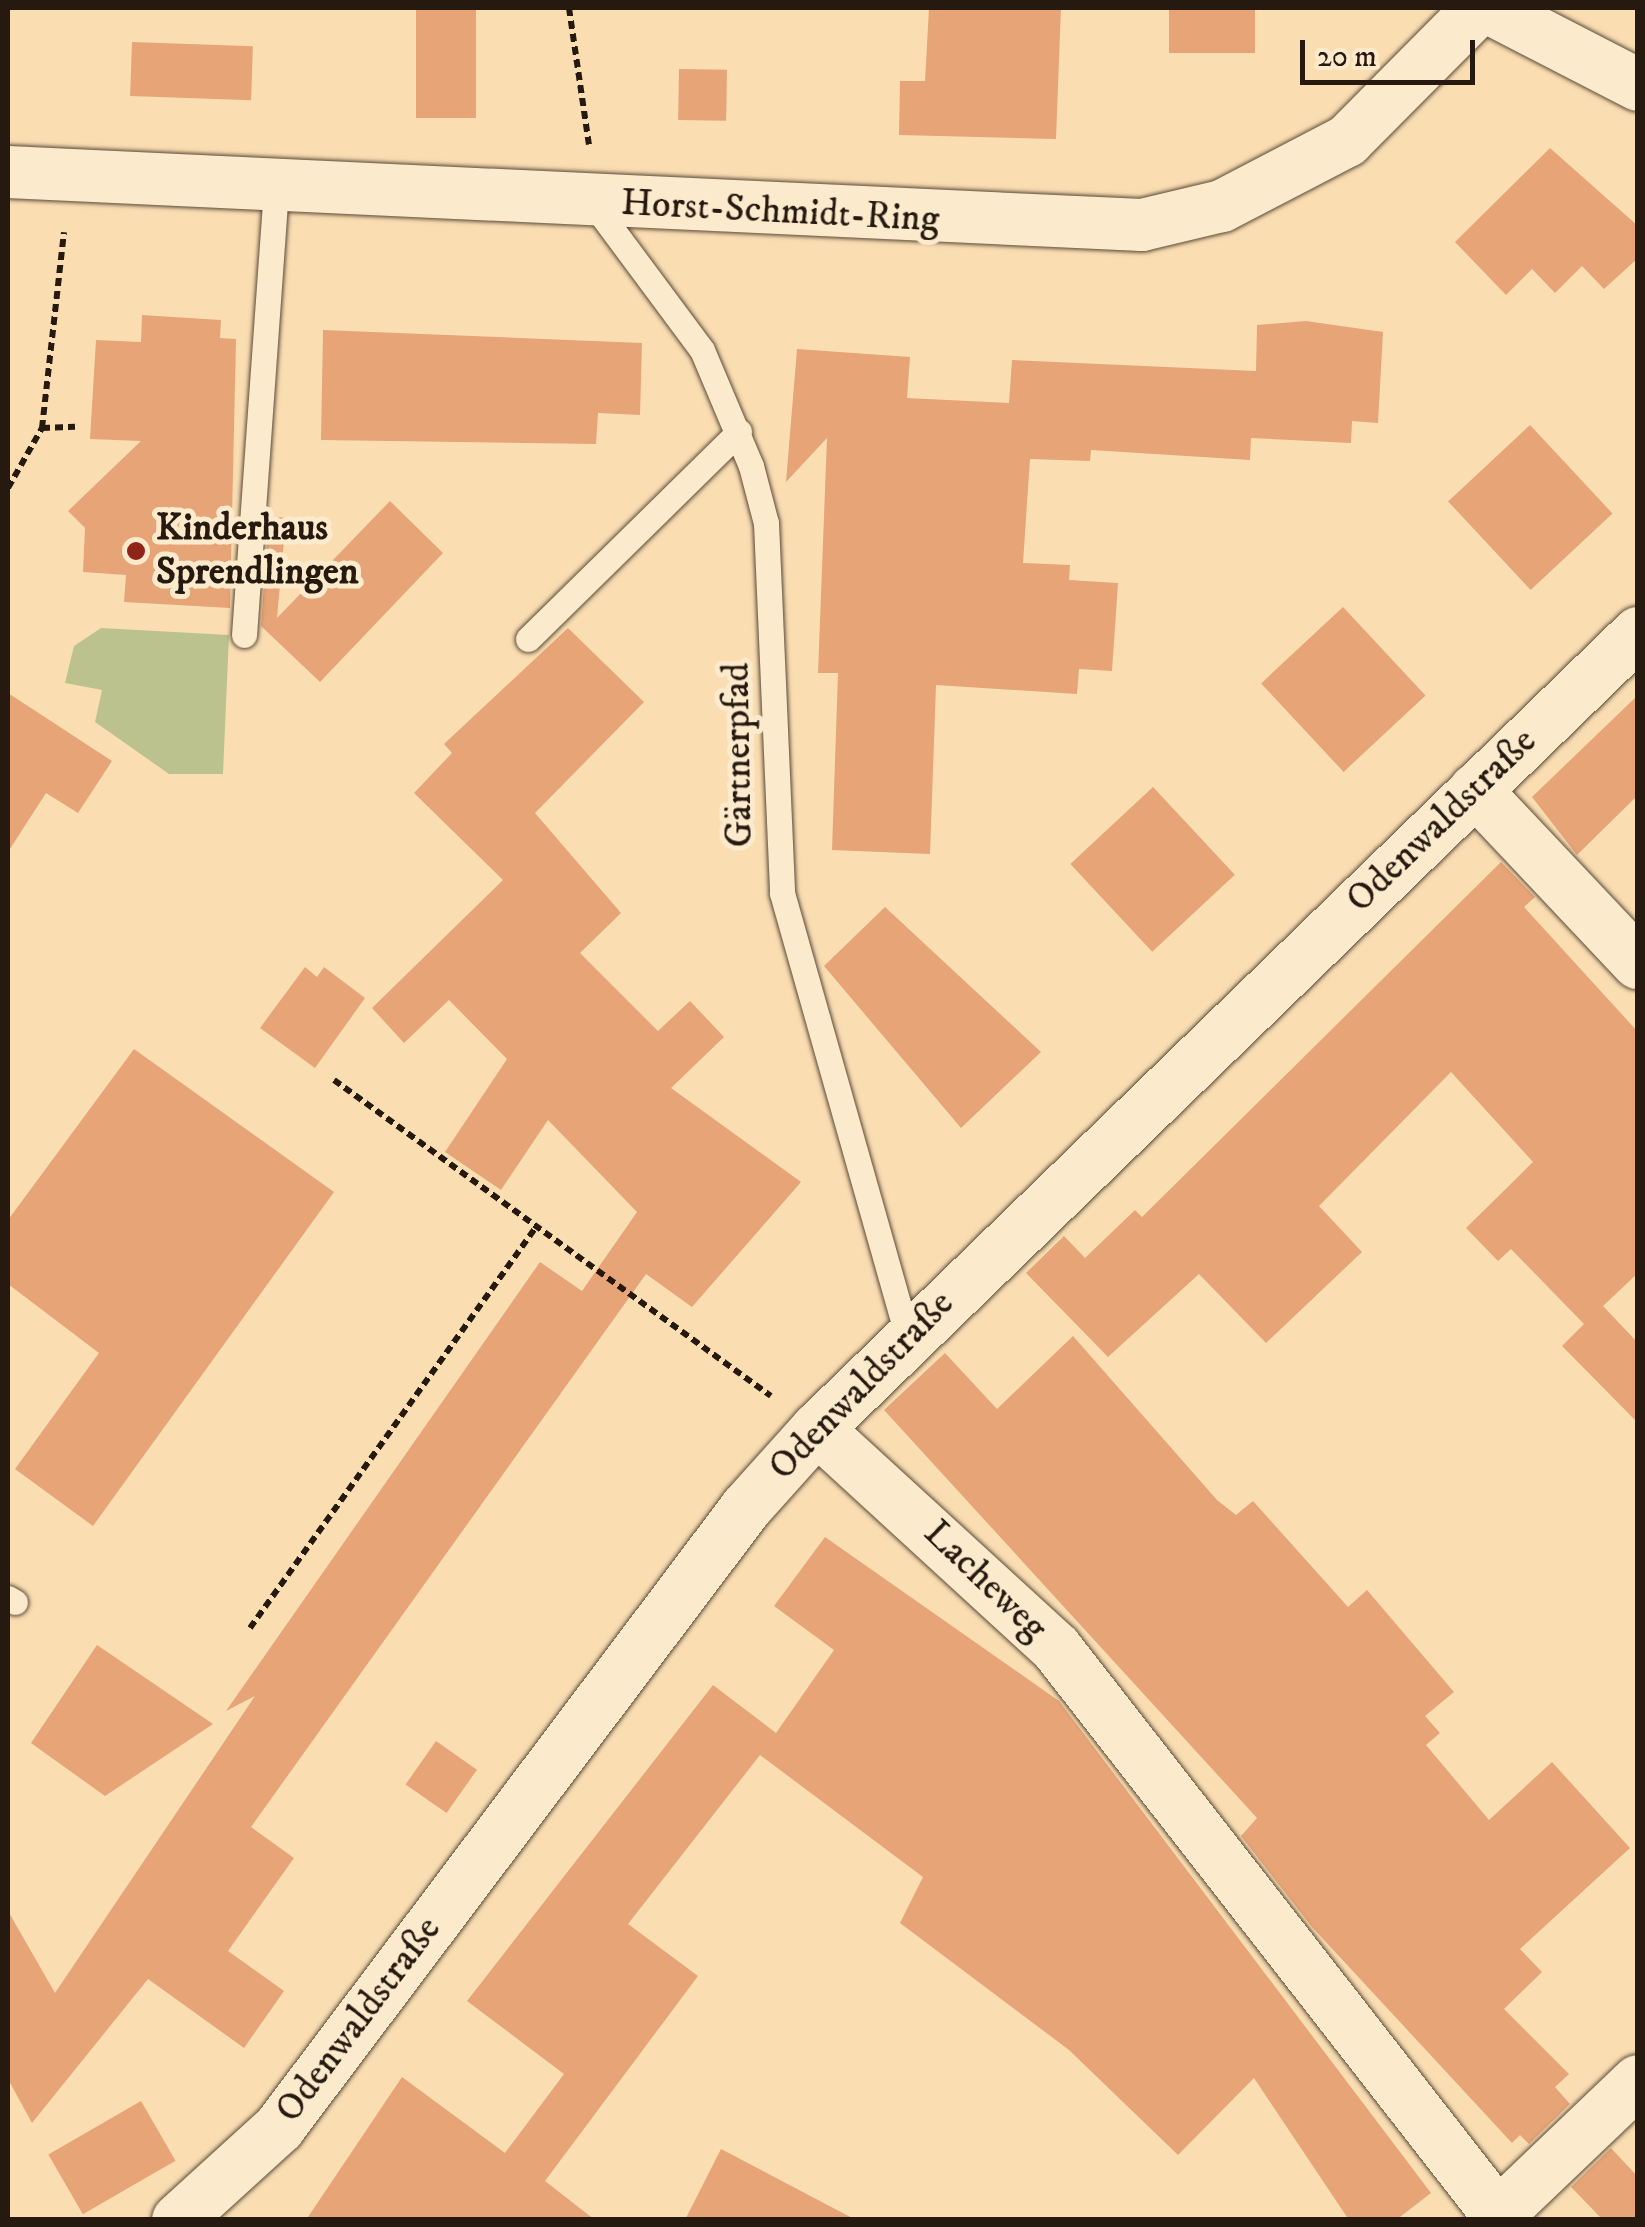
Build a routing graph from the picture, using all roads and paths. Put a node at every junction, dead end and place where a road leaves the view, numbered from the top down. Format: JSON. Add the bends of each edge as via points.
{"nodes":[{"id":1,"x":569,"y":8,"type":"edge"},
{"id":2,"x":1479,"y":8,"type":"edge"},
{"id":3,"x":1489,"y":8,"type":"edge"},
{"id":4,"x":1638,"y":85,"type":"edge"},
{"id":5,"x":590,"y":148,"type":"dead end"},
{"id":6,"x":8,"y":172,"type":"edge"},
{"id":7,"x":68,"y":177,"type":"junction"},
{"id":8,"x":276,"y":187,"type":"junction"},
{"id":9,"x":592,"y":202,"type":"junction"},
{"id":10,"x":42,"y":428,"type":"junction"},
{"id":11,"x":74,"y":428,"type":"dead end"},
{"id":12,"x":739,"y":432,"type":"junction"},
{"id":13,"x":8,"y":488,"type":"edge"},
{"id":14,"x":1638,"y":632,"type":"edge"},
{"id":15,"x":244,"y":636,"type":"dead end"},
{"id":16,"x":528,"y":638,"type":"dead end"},
{"id":17,"x":1475,"y":790,"type":"junction"},
{"id":18,"x":1638,"y":963,"type":"edge"},
{"id":19,"x":334,"y":1080,"type":"dead end"},
{"id":20,"x":537,"y":1226,"type":"junction"},
{"id":21,"x":907,"y":1336,"type":"junction"},
{"id":22,"x":817,"y":1429,"type":"junction"},
{"id":23,"x":250,"y":1628,"type":"dead end"},
{"id":24,"x":1638,"y":2081,"type":"edge"},
{"id":25,"x":1501,"y":2216,"type":"edge"},
{"id":26,"x":178,"y":2220,"type":"edge"}],
"edges":[{"from":1,"to":5,"type":"path"},
{"from":2,"to":9,"type":"street","name":"Horst-Schmidt-Ring","via":[[1347,141],[1261,190],[1181,220],[1095,228]]},
{"from":3,"to":4,"type":"street"},
{"from":6,"to":7,"type":"street","name":"Horst-Schmidt-Ring"},
{"from":7,"to":8,"type":"street","name":"Horst-Schmidt-Ring"},
{"from":7,"to":10,"type":"path"},
{"from":8,"to":9,"type":"street","name":"Horst-Schmidt-Ring"},
{"from":8,"to":15,"type":"lane"},
{"from":9,"to":12,"type":"lane","name":"Gärtnerpfad","via":[[702,350]]},
{"from":10,"to":11,"type":"path"},
{"from":10,"to":13,"type":"path"},
{"from":12,"to":16,"type":"lane"},
{"from":12,"to":21,"type":"lane","name":"Gärtnerpfad","via":[[766,523],[782,893]]},
{"from":14,"to":17,"type":"street","name":"Odenwaldstraße"},
{"from":17,"to":18,"type":"street"},
{"from":17,"to":21,"type":"street","name":"Odenwaldstraße"},
{"from":19,"to":20,"type":"path"},
{"from":20,"to":22,"type":"path"},
{"from":20,"to":23,"type":"path"},
{"from":21,"to":22,"type":"street","name":"Odenwaldstraße"},
{"from":22,"to":25,"type":"street","name":"Lacheweg","via":[[1056,1648]]},
{"from":22,"to":26,"type":"street","name":"Odenwaldstraße","via":[[746,1508],[278,2128]]},
{"from":24,"to":25,"type":"street"}]}
